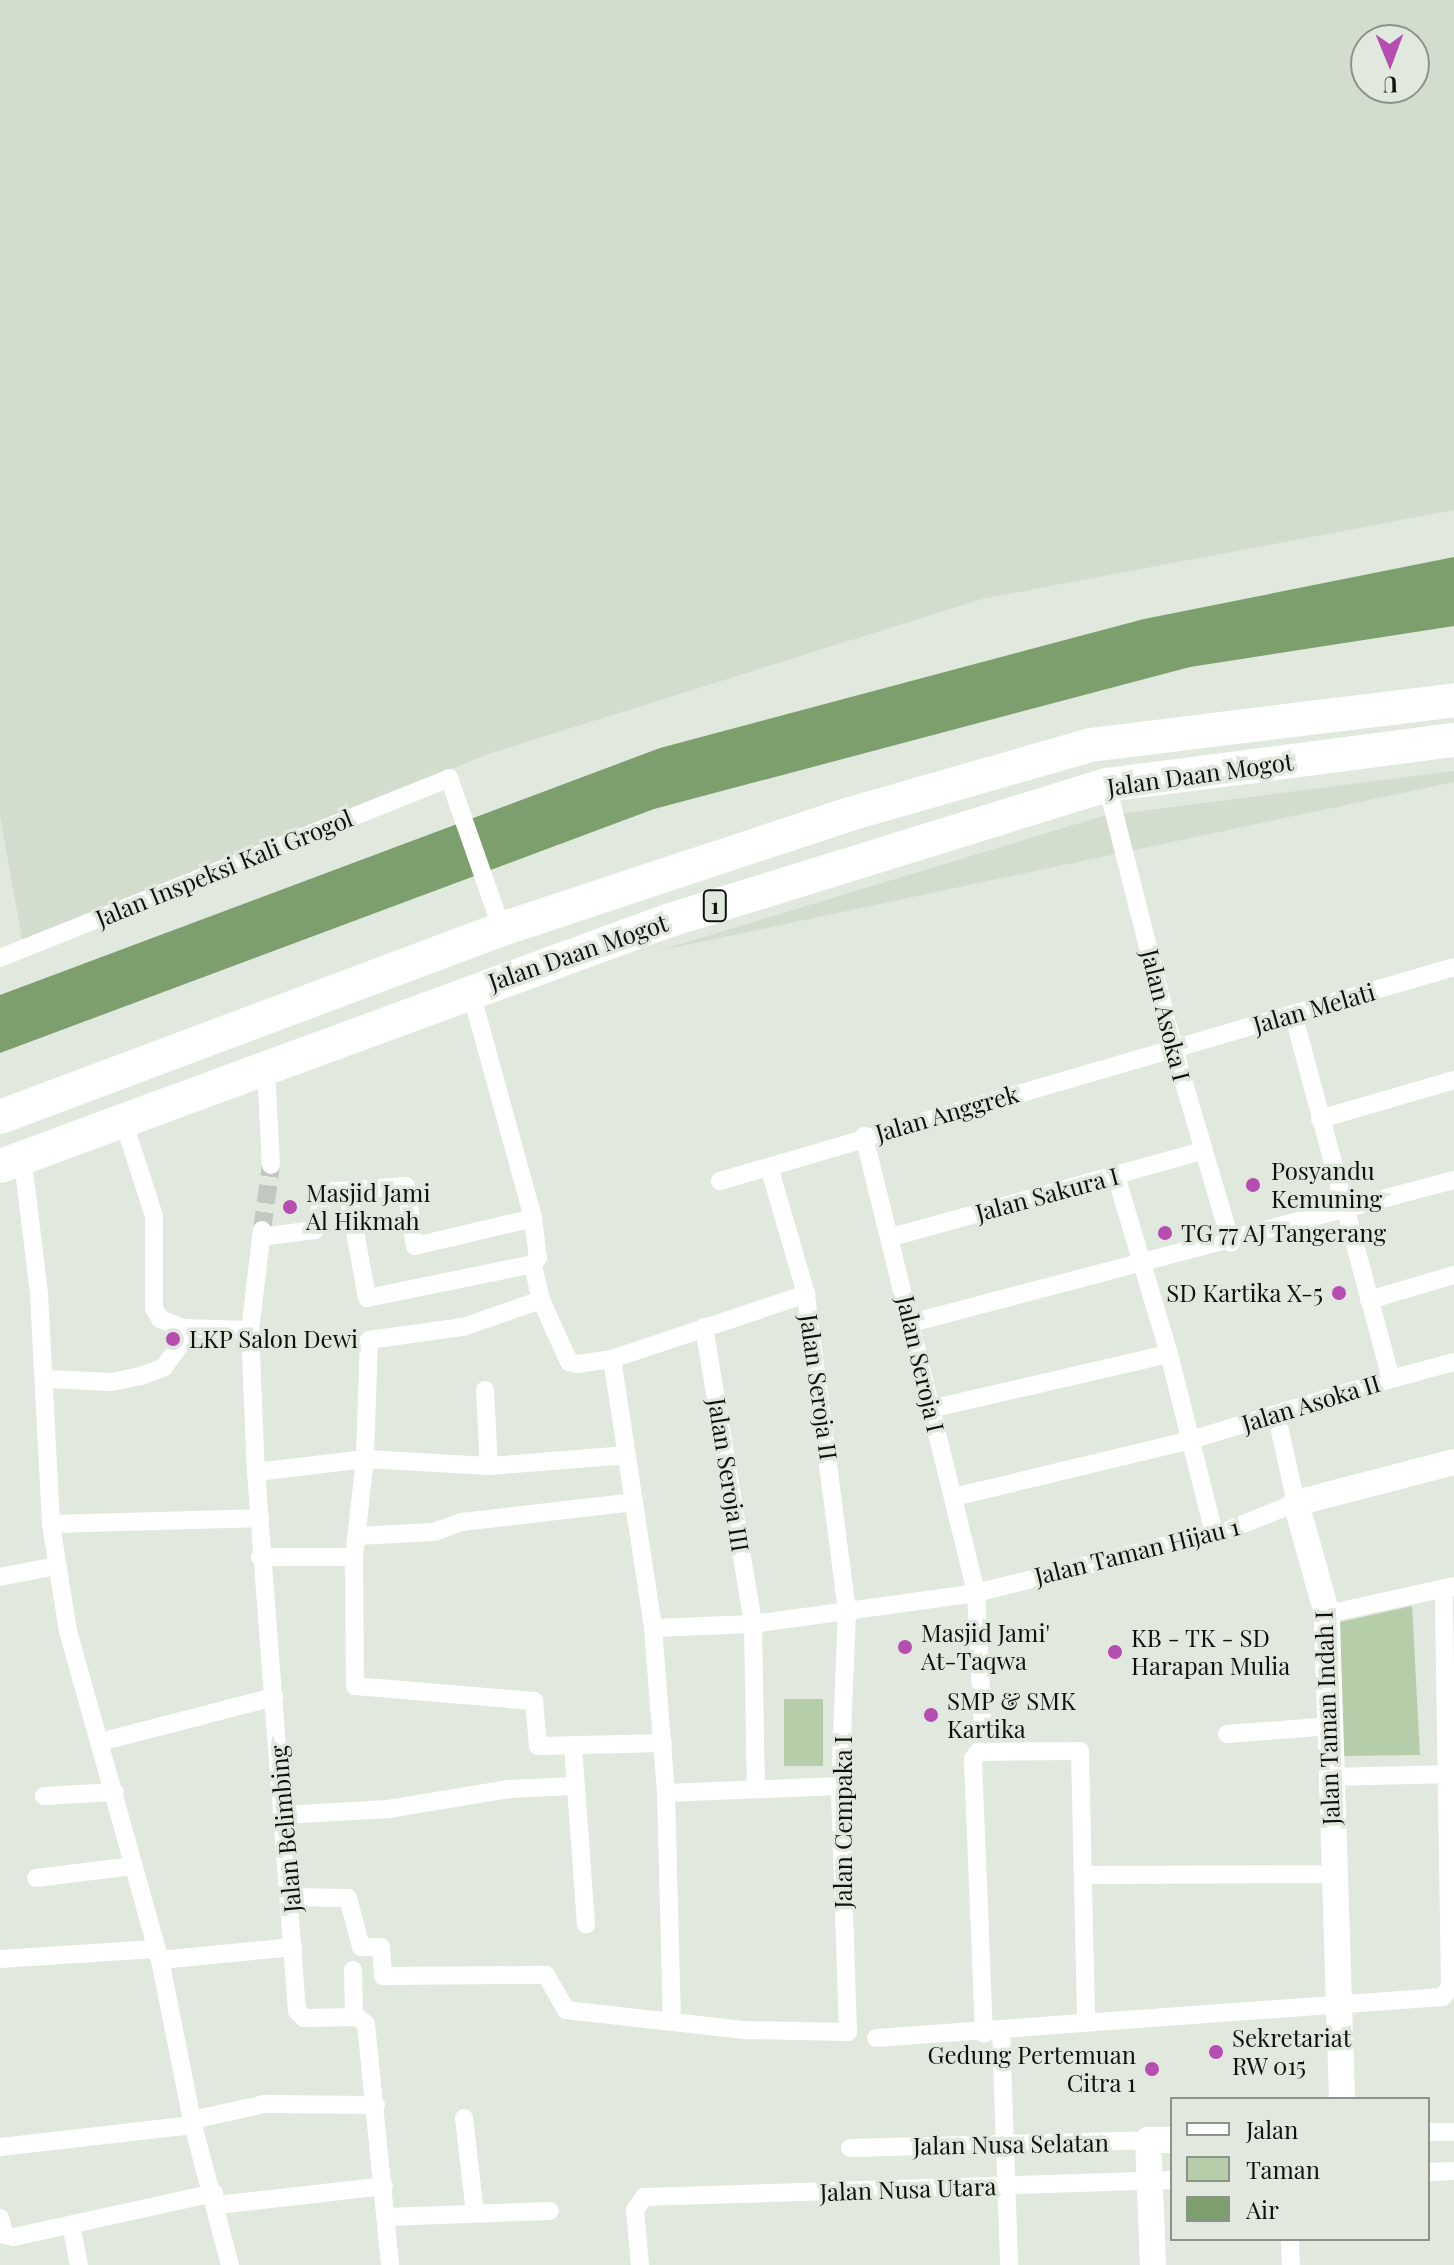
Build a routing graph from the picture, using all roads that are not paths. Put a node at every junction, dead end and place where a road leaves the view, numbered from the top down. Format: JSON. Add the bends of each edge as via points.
{"nodes":[{"id":1,"x":1454,"y":700,"type":"edge"},
{"id":2,"x":1454,"y":740,"type":"edge"},
{"id":3,"x":1107,"y":785,"type":"junction"},
{"id":4,"x":500,"y":923,"type":"junction"},
{"id":5,"x":0,"y":958,"type":"edge"},
{"id":6,"x":1454,"y":967,"type":"edge"},
{"id":7,"x":470,"y":989,"type":"junction"},
{"id":8,"x":1293,"y":1014,"type":"junction"},
{"id":9,"x":1174,"y":1049,"type":"junction"},
{"id":10,"x":266,"y":1067,"type":"junction"},
{"id":11,"x":1454,"y":1080,"type":"edge"},
{"id":12,"x":0,"y":1117,"type":"edge"},
{"id":13,"x":1320,"y":1119,"type":"junction"},
{"id":14,"x":123,"y":1120,"type":"junction"},
{"id":15,"x":864,"y":1136,"type":"junction"},
{"id":16,"x":1203,"y":1151,"type":"junction"},
{"id":17,"x":8,"y":1162,"type":"edge"},
{"id":18,"x":271,"y":1165,"type":"tunnel mouth"},
{"id":19,"x":769,"y":1167,"type":"junction"},
{"id":20,"x":1116,"y":1176,"type":"junction"},
{"id":21,"x":1454,"y":1180,"type":"edge"},
{"id":22,"x":720,"y":1181,"type":"dead end"},
{"id":23,"x":348,"y":1192,"type":"junction"},
{"id":24,"x":1344,"y":1212,"type":"junction"},
{"id":25,"x":533,"y":1218,"type":"junction"},
{"id":26,"x":892,"y":1237,"type":"junction"},
{"id":27,"x":1231,"y":1243,"type":"junction"},
{"id":28,"x":533,"y":1264,"type":"junction"},
{"id":29,"x":1143,"y":1265,"type":"junction"},
{"id":30,"x":1454,"y":1275,"type":"edge"},
{"id":31,"x":806,"y":1294,"type":"junction"},
{"id":32,"x":541,"y":1300,"type":"junction"},
{"id":33,"x":1369,"y":1300,"type":"junction"},
{"id":34,"x":911,"y":1323,"type":"junction"},
{"id":35,"x":704,"y":1327,"type":"junction"},
{"id":36,"x":183,"y":1328,"type":"junction"},
{"id":37,"x":250,"y":1330,"type":"junction"},
{"id":38,"x":1169,"y":1354,"type":"junction"},
{"id":39,"x":612,"y":1359,"type":"junction"},
{"id":40,"x":1454,"y":1362,"type":"edge"},
{"id":41,"x":47,"y":1379,"type":"junction"},
{"id":42,"x":1391,"y":1379,"type":"junction"},
{"id":43,"x":485,"y":1390,"type":"dead end"},
{"id":44,"x":930,"y":1409,"type":"junction"},
{"id":45,"x":1280,"y":1431,"type":"dead end"},
{"id":46,"x":1191,"y":1440,"type":"junction"},
{"id":47,"x":627,"y":1455,"type":"junction"},
{"id":48,"x":365,"y":1459,"type":"junction"},
{"id":49,"x":1454,"y":1462,"type":"edge"},
{"id":50,"x":489,"y":1466,"type":"junction"},
{"id":51,"x":256,"y":1472,"type":"junction"},
{"id":52,"x":954,"y":1497,"type":"junction"},
{"id":53,"x":634,"y":1502,"type":"junction"},
{"id":54,"x":1296,"y":1503,"type":"junction"},
{"id":55,"x":260,"y":1518,"type":"junction"},
{"id":56,"x":51,"y":1524,"type":"junction"},
{"id":57,"x":1214,"y":1533,"type":"junction"},
{"id":58,"x":357,"y":1536,"type":"junction"},
{"id":59,"x":260,"y":1557,"type":"junction"},
{"id":60,"x":354,"y":1557,"type":"junction"},
{"id":61,"x":56,"y":1566,"type":"junction"},
{"id":62,"x":0,"y":1577,"type":"edge"},
{"id":63,"x":1449,"y":1587,"type":"edge"},
{"id":64,"x":976,"y":1593,"type":"junction"},
{"id":65,"x":847,"y":1611,"type":"junction"},
{"id":66,"x":1327,"y":1614,"type":"junction"},
{"id":67,"x":753,"y":1624,"type":"junction"},
{"id":68,"x":653,"y":1628,"type":"junction"},
{"id":69,"x":274,"y":1697,"type":"junction"},
{"id":70,"x":1331,"y":1726,"type":"junction"},
{"id":71,"x":983,"y":1732,"type":"dead end"},
{"id":72,"x":1227,"y":1734,"type":"dead end"},
{"id":73,"x":100,"y":1742,"type":"junction"},
{"id":74,"x":663,"y":1743,"type":"junction"},
{"id":75,"x":573,"y":1747,"type":"junction"},
{"id":76,"x":1449,"y":1774,"type":"edge"},
{"id":77,"x":1330,"y":1777,"type":"junction"},
{"id":78,"x":574,"y":1786,"type":"junction"},
{"id":79,"x":840,"y":1786,"type":"junction"},
{"id":80,"x":756,"y":1789,"type":"junction"},
{"id":81,"x":115,"y":1792,"type":"junction"},
{"id":82,"x":666,"y":1793,"type":"junction"},
{"id":83,"x":44,"y":1796,"type":"dead end"},
{"id":84,"x":284,"y":1815,"type":"junction"},
{"id":85,"x":134,"y":1866,"type":"junction"},
{"id":86,"x":1332,"y":1874,"type":"junction"},
{"id":87,"x":1084,"y":1875,"type":"junction"},
{"id":88,"x":36,"y":1878,"type":"dead end"},
{"id":89,"x":291,"y":1897,"type":"junction"},
{"id":90,"x":586,"y":1925,"type":"dead end"},
{"id":91,"x":293,"y":1947,"type":"junction"},
{"id":92,"x":158,"y":1954,"type":"junction"},
{"id":93,"x":0,"y":1959,"type":"edge"},
{"id":94,"x":353,"y":1970,"type":"dead end"},
{"id":95,"x":1339,"y":2003,"type":"junction"},
{"id":96,"x":354,"y":2017,"type":"junction"},
{"id":97,"x":672,"y":2020,"type":"junction"},
{"id":98,"x":1086,"y":2022,"type":"junction"},
{"id":99,"x":993,"y":2033,"type":"junction"},
{"id":100,"x":876,"y":2038,"type":"dead end"},
{"id":101,"x":1342,"y":2097,"type":"edge"},
{"id":102,"x":376,"y":2105,"type":"junction"},
{"id":103,"x":464,"y":2118,"type":"dead end"},
{"id":104,"x":192,"y":2123,"type":"junction"},
{"id":105,"x":1430,"y":2132,"type":"edge"},
{"id":106,"x":1454,"y":2132,"type":"edge"},
{"id":107,"x":1160,"y":2140,"type":"edge"},
{"id":108,"x":1004,"y":2144,"type":"junction"},
{"id":109,"x":0,"y":2147,"type":"edge"},
{"id":110,"x":850,"y":2148,"type":"dead end"},
{"id":111,"x":1454,"y":2171,"type":"edge"},
{"id":112,"x":1430,"y":2172,"type":"edge"},
{"id":113,"x":1161,"y":2181,"type":"edge"},
{"id":114,"x":384,"y":2186,"type":"junction"},
{"id":115,"x":1006,"y":2186,"type":"junction"},
{"id":116,"x":216,"y":2199,"type":"junction"},
{"id":117,"x":550,"y":2211,"type":"dead end"},
{"id":118,"x":475,"y":2213,"type":"junction"},
{"id":119,"x":386,"y":2217,"type":"junction"},
{"id":120,"x":0,"y":2218,"type":"edge"},
{"id":121,"x":71,"y":2225,"type":"junction"},
{"id":122,"x":1290,"y":2241,"type":"edge"},
{"id":123,"x":79,"y":2265,"type":"edge"},
{"id":124,"x":230,"y":2265,"type":"edge"},
{"id":125,"x":390,"y":2265,"type":"edge"},
{"id":126,"x":640,"y":2265,"type":"edge"},
{"id":127,"x":1009,"y":2265,"type":"edge"},
{"id":128,"x":1153,"y":2265,"type":"edge"},
{"id":129,"x":1291,"y":2265,"type":"edge"}],
"edges":[{"from":1,"to":4,"type":"highway","name":"Jalan Daan Mogot","number":"1","via":[[1090,745]]},
{"from":2,"to":3,"type":"highway","name":"Jalan Daan Mogot","number":"1"},
{"from":3,"to":7,"type":"highway","name":"Jalan Daan Mogot","number":"1","via":[[667,921]]},
{"from":3,"to":9,"type":"street","name":"Jalan Asoka I"},
{"from":4,"to":5,"type":"street","name":"Jalan Inspeksi Kali Grogol","via":[[450,781]]},
{"from":4,"to":12,"type":"highway","name":"Jalan Daan Mogot","number":"1"},
{"from":6,"to":8,"type":"street","name":"Jalan Melati"},
{"from":7,"to":10,"type":"highway","name":"Jalan Daan Mogot","number":"1"},
{"from":7,"to":25,"type":"street"},
{"from":8,"to":9,"type":"street","name":"Jalan Melati"},
{"from":8,"to":13,"type":"street","name":"Jalan Asoka II"},
{"from":9,"to":15,"type":"street","name":"Jalan Anggrek"},
{"from":9,"to":16,"type":"street","name":"Jalan Asoka I"},
{"from":10,"to":14,"type":"highway","name":"Jalan Daan Mogot","number":"1"},
{"from":10,"to":18,"type":"street"},
{"from":11,"to":13,"type":"street"},
{"from":13,"to":24,"type":"street","name":"Jalan Asoka II"},
{"from":14,"to":17,"type":"highway","name":"Jalan Daan Mogot","number":"1"},
{"from":14,"to":36,"type":"street","via":[[154,1216],[154,1308],[160,1319]]},
{"from":15,"to":19,"type":"street","name":"Jalan Anggrek"},
{"from":15,"to":26,"type":"street","name":"Jalan Seroja I"},
{"from":16,"to":20,"type":"street","name":"Jalan Sakura I"},
{"from":16,"to":27,"type":"street","name":"Jalan Asoka I"},
{"from":17,"to":41,"type":"street","via":[[25,1178]]},
{"from":19,"to":22,"type":"street","name":"Jalan Anggrek"},
{"from":19,"to":31,"type":"street","name":"Jalan Seroja II"},
{"from":20,"to":26,"type":"street","name":"Jalan Sakura I"},
{"from":20,"to":29,"type":"street"},
{"from":21,"to":24,"type":"street"},
{"from":23,"to":25,"type":"street","via":[[406,1186],[415,1246]]},
{"from":23,"to":28,"type":"street","via":[[367,1298]]},
{"from":23,"to":37,"type":"street","name":"Jalan Belimbing","via":[[324,1192],[315,1230],[261,1234]]},
{"from":24,"to":27,"type":"street"},
{"from":24,"to":33,"type":"street","name":"Jalan Asoka II"},
{"from":25,"to":28,"type":"street","via":[[538,1258]]},
{"from":26,"to":34,"type":"street","name":"Jalan Seroja I"},
{"from":27,"to":29,"type":"street"},
{"from":28,"to":32,"type":"street"},
{"from":29,"to":34,"type":"street"},
{"from":29,"to":38,"type":"street"},
{"from":30,"to":33,"type":"street"},
{"from":31,"to":35,"type":"street"},
{"from":31,"to":65,"type":"street","name":"Jalan Seroja II"},
{"from":32,"to":39,"type":"street","via":[[569,1362]]},
{"from":32,"to":48,"type":"street","via":[[463,1327],[369,1340]]},
{"from":33,"to":42,"type":"street","name":"Jalan Asoka II"},
{"from":34,"to":44,"type":"street","name":"Jalan Seroja I"},
{"from":35,"to":39,"type":"street"},
{"from":35,"to":67,"type":"street","name":"Jalan Seroja III"},
{"from":36,"to":37,"type":"street"},
{"from":36,"to":41,"type":"street","via":[[184,1339],[164,1367],[141,1376],[112,1382]]},
{"from":37,"to":51,"type":"street","name":"Jalan Belimbing"},
{"from":38,"to":44,"type":"street"},
{"from":38,"to":46,"type":"street"},
{"from":39,"to":47,"type":"street"},
{"from":40,"to":42,"type":"street"},
{"from":41,"to":56,"type":"street"},
{"from":42,"to":46,"type":"street","name":"Jalan Asoka II"},
{"from":43,"to":50,"type":"street"},
{"from":44,"to":52,"type":"street","name":"Jalan Seroja I"},
{"from":45,"to":54,"type":"street"},
{"from":46,"to":52,"type":"street","name":"Jalan Asoka II"},
{"from":46,"to":57,"type":"street"},
{"from":47,"to":50,"type":"street"},
{"from":47,"to":53,"type":"street"},
{"from":48,"to":50,"type":"street"},
{"from":48,"to":51,"type":"street"},
{"from":48,"to":58,"type":"street"},
{"from":49,"to":54,"type":"street"},
{"from":51,"to":55,"type":"street","name":"Jalan Belimbing"},
{"from":52,"to":64,"type":"street","name":"Jalan Seroja I"},
{"from":53,"to":58,"type":"street","via":[[462,1522],[434,1532]]},
{"from":53,"to":68,"type":"street"},
{"from":54,"to":57,"type":"street","name":"Jalan Taman Hijau 1"},
{"from":54,"to":66,"type":"street","name":"Jalan Taman Indah I"},
{"from":55,"to":56,"type":"street"},
{"from":55,"to":59,"type":"street","name":"Jalan Belimbing"},
{"from":56,"to":61,"type":"street"},
{"from":57,"to":64,"type":"street","name":"Jalan Taman Hijau 1"},
{"from":58,"to":60,"type":"street"},
{"from":59,"to":60,"type":"street"},
{"from":59,"to":69,"type":"street","name":"Jalan Belimbing"},
{"from":60,"to":75,"type":"street","via":[[355,1687],[534,1701],[538,1746]]},
{"from":61,"to":62,"type":"street"},
{"from":61,"to":73,"type":"street","via":[[68,1631]]},
{"from":63,"to":66,"type":"street"},
{"from":63,"to":76,"type":"street"},
{"from":64,"to":65,"type":"street","name":"Jalan Taman Hijau 1"},
{"from":64,"to":71,"type":"street","name":"Jalan Seroja I"},
{"from":65,"to":67,"type":"street","name":"Jalan Taman Hijau 1"},
{"from":65,"to":79,"type":"street","name":"Jalan Cempaka I"},
{"from":66,"to":70,"type":"street","name":"Jalan Taman Indah I"},
{"from":67,"to":68,"type":"street","name":"Jalan Taman Hijau 1"},
{"from":67,"to":80,"type":"street","name":"Jalan Seroja III"},
{"from":68,"to":74,"type":"street"},
{"from":69,"to":73,"type":"street"},
{"from":69,"to":84,"type":"street","name":"Jalan Belimbing"},
{"from":70,"to":72,"type":"street"},
{"from":70,"to":77,"type":"street","name":"Jalan Taman Indah I"},
{"from":73,"to":81,"type":"street"},
{"from":74,"to":75,"type":"street"},
{"from":74,"to":82,"type":"street"},
{"from":75,"to":78,"type":"street"},
{"from":76,"to":77,"type":"street"},
{"from":76,"to":95,"type":"street","via":[[1448,1993],[1435,1999]]},
{"from":77,"to":86,"type":"street","name":"Jalan Taman Indah I"},
{"from":78,"to":84,"type":"street","via":[[509,1789],[388,1809]]},
{"from":78,"to":90,"type":"street"},
{"from":79,"to":80,"type":"street"},
{"from":79,"to":97,"type":"street","name":"Jalan Cempaka I","via":[[848,2032],[743,2030]]},
{"from":80,"to":82,"type":"street"},
{"from":81,"to":83,"type":"street"},
{"from":81,"to":85,"type":"street"},
{"from":82,"to":97,"type":"street"},
{"from":84,"to":89,"type":"street","name":"Jalan Belimbing"},
{"from":85,"to":88,"type":"street"},
{"from":85,"to":92,"type":"street"},
{"from":86,"to":87,"type":"street"},
{"from":86,"to":95,"type":"street","name":"Jalan Taman Indah I"},
{"from":87,"to":98,"type":"street"},
{"from":87,"to":99,"type":"street","via":[[1080,1751],[974,1755]]},
{"from":89,"to":91,"type":"street","name":"Jalan Belimbing"},
{"from":89,"to":97,"type":"street","via":[[348,1898],[361,1947],[381,1947],[383,1976],[546,1975],[566,2010]]},
{"from":91,"to":92,"type":"street"},
{"from":91,"to":96,"type":"street","name":"Jalan Belimbing","via":[[299,2016]]},
{"from":92,"to":93,"type":"street"},
{"from":92,"to":104,"type":"street"},
{"from":94,"to":96,"type":"street"},
{"from":95,"to":98,"type":"street"},
{"from":95,"to":101,"type":"street","name":"Jalan Taman Indah I"},
{"from":96,"to":102,"type":"street","via":[[366,2024]]},
{"from":98,"to":99,"type":"street"},
{"from":99,"to":100,"type":"street"},
{"from":99,"to":108,"type":"street"},
{"from":102,"to":104,"type":"street","via":[[265,2104]]},
{"from":102,"to":114,"type":"street"},
{"from":103,"to":118,"type":"street"},
{"from":104,"to":109,"type":"street"},
{"from":104,"to":116,"type":"street"},
{"from":105,"to":106,"type":"street"},
{"from":107,"to":108,"type":"street","name":"Jalan Nusa Selatan"},
{"from":107,"to":113,"type":"street"},
{"from":108,"to":110,"type":"street","name":"Jalan Nusa Selatan"},
{"from":108,"to":115,"type":"street"},
{"from":111,"to":112,"type":"street"},
{"from":113,"to":115,"type":"street","name":"Jalan Nusa Utara"},
{"from":113,"to":128,"type":"street"},
{"from":114,"to":116,"type":"street"},
{"from":114,"to":119,"type":"street"},
{"from":115,"to":126,"type":"street","name":"Jalan Nusa Utara","via":[[644,2197],[635,2210]]},
{"from":115,"to":127,"type":"street"},
{"from":116,"to":121,"type":"street"},
{"from":116,"to":124,"type":"street"},
{"from":117,"to":118,"type":"street"},
{"from":118,"to":119,"type":"street"},
{"from":119,"to":125,"type":"street"},
{"from":120,"to":121,"type":"street","via":[[5,2235],[14,2237]]},
{"from":121,"to":123,"type":"street"},
{"from":122,"to":129,"type":"street"}]}
